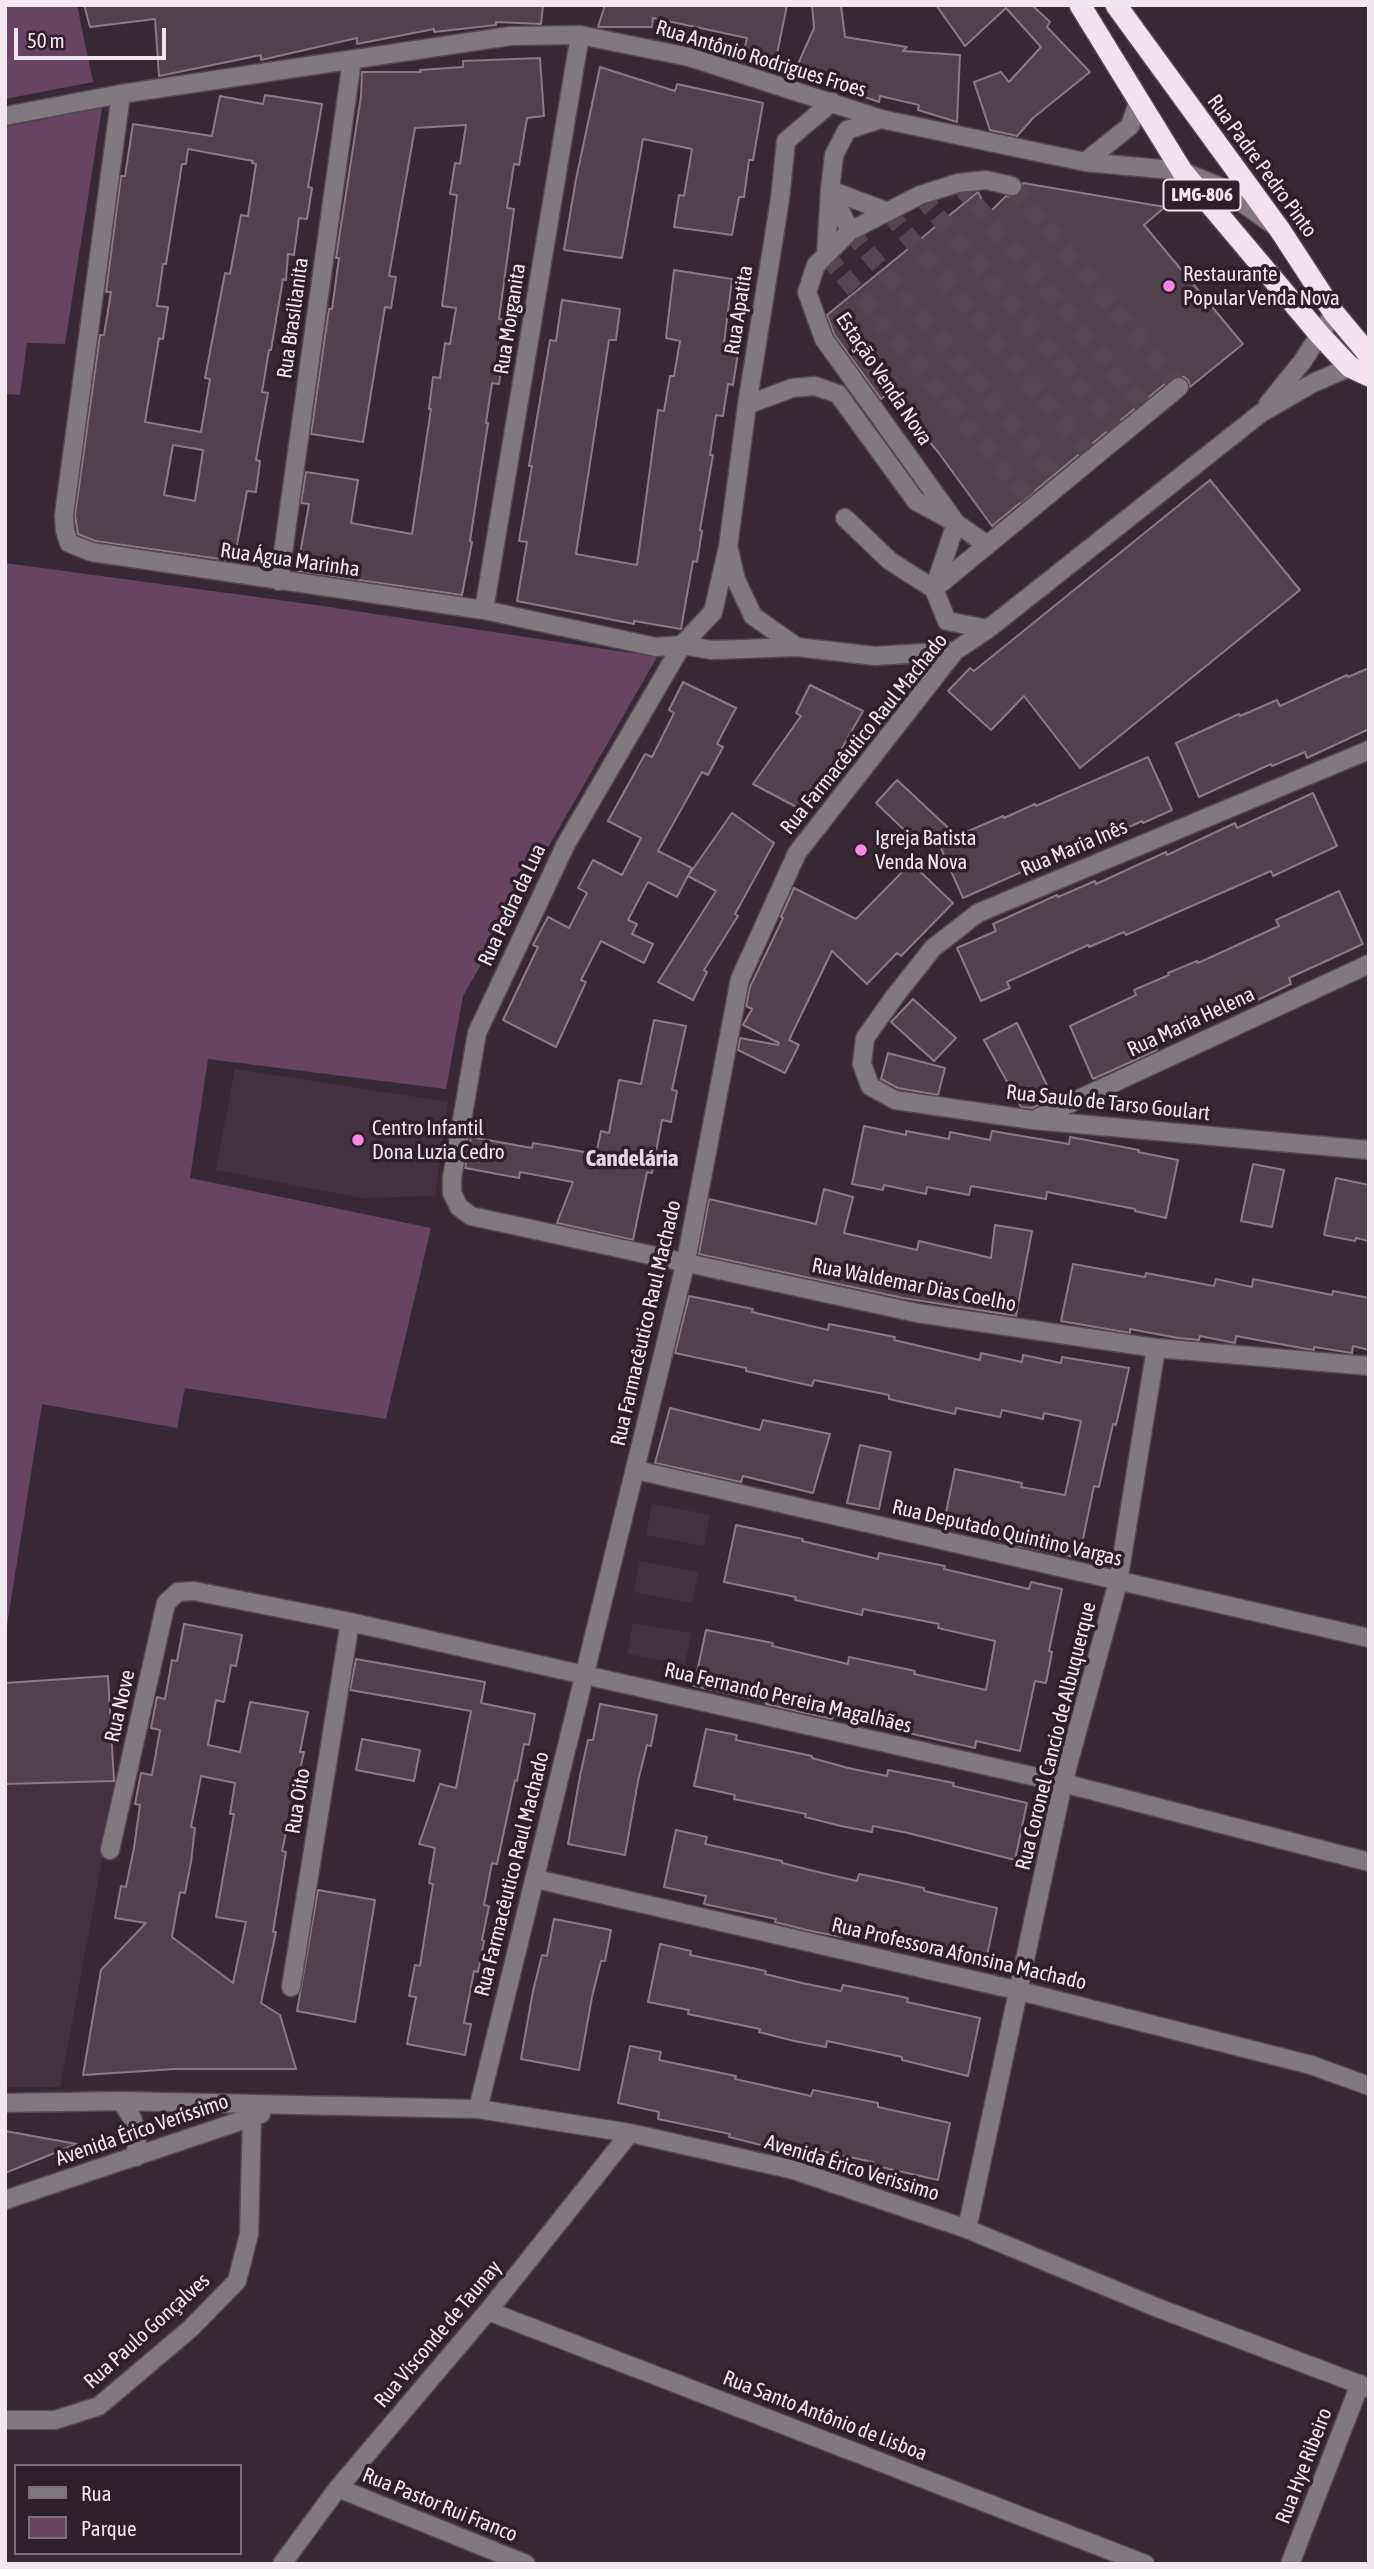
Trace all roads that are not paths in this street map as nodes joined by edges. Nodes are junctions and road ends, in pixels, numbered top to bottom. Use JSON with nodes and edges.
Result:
{"nodes":[{"id":1,"x":1080,"y":5,"type":"edge"},
{"id":2,"x":1116,"y":5,"type":"edge"},
{"id":3,"x":580,"y":35,"type":"junction"},
{"id":4,"x":352,"y":60,"type":"junction"},
{"id":5,"x":121,"y":94,"type":"junction"},
{"id":6,"x":1139,"y":100,"type":"junction"},
{"id":7,"x":832,"y":102,"type":"junction"},
{"id":8,"x":5,"y":116,"type":"edge"},
{"id":9,"x":881,"y":119,"type":"junction"},
{"id":10,"x":1086,"y":162,"type":"junction"},
{"id":11,"x":1182,"y":171,"type":"junction"},
{"id":12,"x":1012,"y":186,"type":"tunnel mouth"},
{"id":13,"x":830,"y":190,"type":"junction"},
{"id":14,"x":888,"y":212,"type":"junction"},
{"id":15,"x":1280,"y":230,"type":"junction"},
{"id":16,"x":850,"y":231,"type":"junction"},
{"id":17,"x":826,"y":255,"type":"junction"},
{"id":18,"x":1334,"y":313,"type":"junction"},
{"id":19,"x":1320,"y":335,"type":"junction"},
{"id":20,"x":1369,"y":355,"type":"edge"},
{"id":21,"x":1362,"y":369,"type":"edge"},
{"id":22,"x":1179,"y":387,"type":"dead end"},
{"id":23,"x":747,"y":405,"type":"junction"},
{"id":24,"x":1261,"y":413,"type":"junction"},
{"id":25,"x":845,"y":518,"type":"dead end"},
{"id":26,"x":956,"y":523,"type":"junction"},
{"id":27,"x":988,"y":545,"type":"junction"},
{"id":28,"x":728,"y":547,"type":"junction"},
{"id":29,"x":279,"y":582,"type":"junction"},
{"id":30,"x":934,"y":589,"type":"junction"},
{"id":31,"x":484,"y":610,"type":"junction"},
{"id":32,"x":988,"y":629,"type":"junction"},
{"id":33,"x":682,"y":645,"type":"junction"},
{"id":34,"x":797,"y":647,"type":"junction"},
{"id":35,"x":955,"y":650,"type":"junction"},
{"id":36,"x":1369,"y":750,"type":"edge"},
{"id":37,"x":1369,"y":964,"type":"edge"},
{"id":38,"x":862,"y":1064,"type":"joint"},
{"id":39,"x":1032,"y":1120,"type":"junction"},
{"id":40,"x":1369,"y":1150,"type":"edge"},
{"id":41,"x":459,"y":1208,"type":"joint"},
{"id":42,"x":686,"y":1261,"type":"junction"},
{"id":43,"x":1156,"y":1348,"type":"junction"},
{"id":44,"x":1369,"y":1366,"type":"edge"},
{"id":45,"x":636,"y":1470,"type":"junction"},
{"id":46,"x":1118,"y":1582,"type":"junction"},
{"id":47,"x":194,"y":1591,"type":"joint"},
{"id":48,"x":349,"y":1622,"type":"junction"},
{"id":49,"x":1369,"y":1638,"type":"edge"},
{"id":50,"x":583,"y":1675,"type":"junction"},
{"id":51,"x":1063,"y":1783,"type":"junction"},
{"id":52,"x":110,"y":1850,"type":"dead end"},
{"id":53,"x":1369,"y":1862,"type":"edge"},
{"id":54,"x":536,"y":1879,"type":"junction"},
{"id":55,"x":291,"y":1987,"type":"dead end"},
{"id":56,"x":1020,"y":1991,"type":"junction"},
{"id":57,"x":1369,"y":2085,"type":"edge"},
{"id":58,"x":121,"y":2101,"type":"junction"},
{"id":59,"x":5,"y":2103,"type":"edge"},
{"id":60,"x":294,"y":2104,"type":"junction"},
{"id":61,"x":478,"y":2109,"type":"junction"},
{"id":62,"x":252,"y":2116,"type":"junction"},
{"id":63,"x":630,"y":2133,"type":"junction"},
{"id":64,"x":136,"y":2157,"type":"junction"},
{"id":65,"x":5,"y":2200,"type":"edge"},
{"id":66,"x":967,"y":2229,"type":"junction"},
{"id":67,"x":488,"y":2311,"type":"junction"},
{"id":68,"x":1365,"y":2386,"type":"edge"},
{"id":69,"x":5,"y":2420,"type":"edge"},
{"id":70,"x":338,"y":2488,"type":"junction"},
{"id":71,"x":282,"y":2564,"type":"edge"},
{"id":72,"x":526,"y":2564,"type":"edge"},
{"id":73,"x":1145,"y":2564,"type":"edge"},
{"id":74,"x":1290,"y":2564,"type":"edge"}],
"edges":[{"from":1,"to":6,"type":"highway","number":"LMG-806"},
{"from":2,"to":15,"type":"highway","name":"Rua Padre Pedro Pinto","number":"LMG-806"},
{"from":3,"to":4,"type":"street","name":"Rua Antônio Rodrigues Froes"},
{"from":3,"to":7,"type":"street","name":"Rua Antônio Rodrigues Froes"},
{"from":3,"to":31,"type":"street","name":"Rua Morganita"},
{"from":4,"to":5,"type":"street","name":"Rua Antônio Rodrigues Froes"},
{"from":4,"to":29,"type":"street","name":"Rua Brasilianita"},
{"from":5,"to":8,"type":"street","name":"Rua Antônio Rodrigues Froes"},
{"from":5,"to":29,"type":"street","name":"Rua Água Marinha"},
{"from":6,"to":10,"type":"street"},
{"from":6,"to":11,"type":"highway","number":"LMG-806"},
{"from":7,"to":9,"type":"street","name":"Rua Antônio Rodrigues Froes"},
{"from":7,"to":23,"type":"street","name":"Rua Apatita"},
{"from":9,"to":10,"type":"street","name":"Rua Antônio Rodrigues Froes"},
{"from":9,"to":13,"type":"street","name":"Estação Venda Nova"},
{"from":10,"to":11,"type":"street","name":"Rua Antônio Rodrigues Froes"},
{"from":11,"to":15,"type":"street","name":"Rua Antônio Rodrigues Froes"},
{"from":11,"to":19,"type":"highway","number":"LMG-806"},
{"from":12,"to":14,"type":"street","name":"Estação Venda Nova"},
{"from":13,"to":14,"type":"street"},
{"from":13,"to":16,"type":"street"},
{"from":13,"to":17,"type":"street","name":"Estação Venda Nova"},
{"from":14,"to":16,"type":"street","name":"Estação Venda Nova"},
{"from":15,"to":18,"type":"highway","name":"Rua Padre Pedro Pinto","number":"LMG-806"},
{"from":16,"to":17,"type":"street","name":"Estação Venda Nova"},
{"from":17,"to":26,"type":"street","name":"Estação Venda Nova"},
{"from":18,"to":19,"type":"street","name":"Rua Farmacêutico Raul Machado"},
{"from":18,"to":20,"type":"highway","name":"Rua Padre Pedro Pinto","number":"LMG-806"},
{"from":19,"to":21,"type":"highway","number":"LMG-806"},
{"from":19,"to":24,"type":"street","name":"Rua Farmacêutico Raul Machado"},
{"from":21,"to":24,"type":"street","name":"Rua Farmacêutico Raul Machado"},
{"from":22,"to":27,"type":"street"},
{"from":23,"to":26,"type":"street","name":"Estação Venda Nova"},
{"from":23,"to":28,"type":"street","name":"Rua Apatita"},
{"from":24,"to":32,"type":"street","name":"Rua Farmacêutico Raul Machado"},
{"from":25,"to":30,"type":"street"},
{"from":26,"to":27,"type":"street","name":"Estação Venda Nova"},
{"from":26,"to":30,"type":"street"},
{"from":27,"to":30,"type":"street"},
{"from":28,"to":33,"type":"street","name":"Rua Apatita"},
{"from":28,"to":34,"type":"street","name":"Rua Apatita"},
{"from":29,"to":31,"type":"street","name":"Rua Água Marinha"},
{"from":30,"to":32,"type":"street"},
{"from":31,"to":33,"type":"street","name":"Rua Água Marinha"},
{"from":32,"to":35,"type":"street","name":"Rua Farmacêutico Raul Machado"},
{"from":33,"to":34,"type":"street","name":"Rua Água Marinha"},
{"from":33,"to":41,"type":"street","name":"Rua Pedra da Lua"},
{"from":34,"to":35,"type":"street","name":"Rua Água Marinha"},
{"from":35,"to":42,"type":"street","name":"Rua Farmacêutico Raul Machado"},
{"from":36,"to":38,"type":"street","name":"Rua Maria Inês"},
{"from":37,"to":39,"type":"street","name":"Rua Maria Helena"},
{"from":38,"to":39,"type":"street","name":"Rua Saulo de Tarso Goulart"},
{"from":39,"to":40,"type":"street","name":"Rua Saulo de Tarso Goulart"},
{"from":41,"to":42,"type":"street","name":"Rua Waldemar Dias Coelho"},
{"from":42,"to":43,"type":"street","name":"Rua Waldemar Dias Coelho"},
{"from":42,"to":45,"type":"street","name":"Rua Farmacêutico Raul Machado"},
{"from":43,"to":44,"type":"street","name":"Rua Waldemar Dias Coelho"},
{"from":43,"to":46,"type":"street","name":"Rua Coronel Cancio de Albuquerque"},
{"from":45,"to":46,"type":"street","name":"Rua Deputado Quintino Vargas"},
{"from":45,"to":50,"type":"street","name":"Rua Farmacêutico Raul Machado"},
{"from":46,"to":49,"type":"street","name":"Rua Deputado Quintino Vargas"},
{"from":46,"to":51,"type":"street","name":"Rua Coronel Cancio de Albuquerque"},
{"from":47,"to":48,"type":"street","name":"Rua Fernando Pereira Magalhães"},
{"from":47,"to":52,"type":"street","name":"Rua Nove"},
{"from":48,"to":50,"type":"street","name":"Rua Fernando Pereira Magalhães"},
{"from":48,"to":55,"type":"street","name":"Rua Oito"},
{"from":50,"to":51,"type":"street","name":"Rua Fernando Pereira Magalhães"},
{"from":50,"to":54,"type":"street","name":"Rua Farmacêutico Raul Machado"},
{"from":51,"to":53,"type":"street","name":"Rua Fernando Pereira Magalhães"},
{"from":51,"to":56,"type":"street","name":"Rua Coronel Cancio de Albuquerque"},
{"from":54,"to":56,"type":"street","name":"Rua Professora Afonsina Machado"},
{"from":54,"to":61,"type":"street","name":"Rua Farmacêutico Raul Machado"},
{"from":56,"to":57,"type":"street","name":"Rua Professora Afonsina Machado"},
{"from":56,"to":66,"type":"street","name":"Rua Coronel Cancio de Albuquerque"},
{"from":58,"to":59,"type":"street","name":"Avenida Érico Verissimo"},
{"from":58,"to":60,"type":"street","name":"Avenida Érico Verissimo"},
{"from":58,"to":64,"type":"street"},
{"from":60,"to":61,"type":"street","name":"Avenida Érico Verissimo"},
{"from":60,"to":62,"type":"street","name":"Avenida Érico Veríssimo"},
{"from":61,"to":63,"type":"street","name":"Avenida Érico Verissimo"},
{"from":62,"to":64,"type":"street","name":"Avenida Érico Veríssimo"},
{"from":62,"to":69,"type":"street","name":"Rua Paulo Gonçalves"},
{"from":63,"to":66,"type":"street","name":"Avenida Érico Verissimo"},
{"from":63,"to":67,"type":"street","name":"Rua Visconde de Taunay"},
{"from":64,"to":65,"type":"street","name":"Avenida Érico Veríssimo"},
{"from":66,"to":68,"type":"street","name":"Avenida Érico Verissimo"},
{"from":67,"to":70,"type":"street","name":"Rua Visconde de Taunay"},
{"from":67,"to":73,"type":"street","name":"Rua Santo Antônio de Lisboa"},
{"from":68,"to":74,"type":"street","name":"Rua Hye Ribeiro"},
{"from":70,"to":71,"type":"street","name":"Rua Visconde de Taunay"},
{"from":70,"to":72,"type":"street","name":"Rua Pastor Rui Franco"}]}
